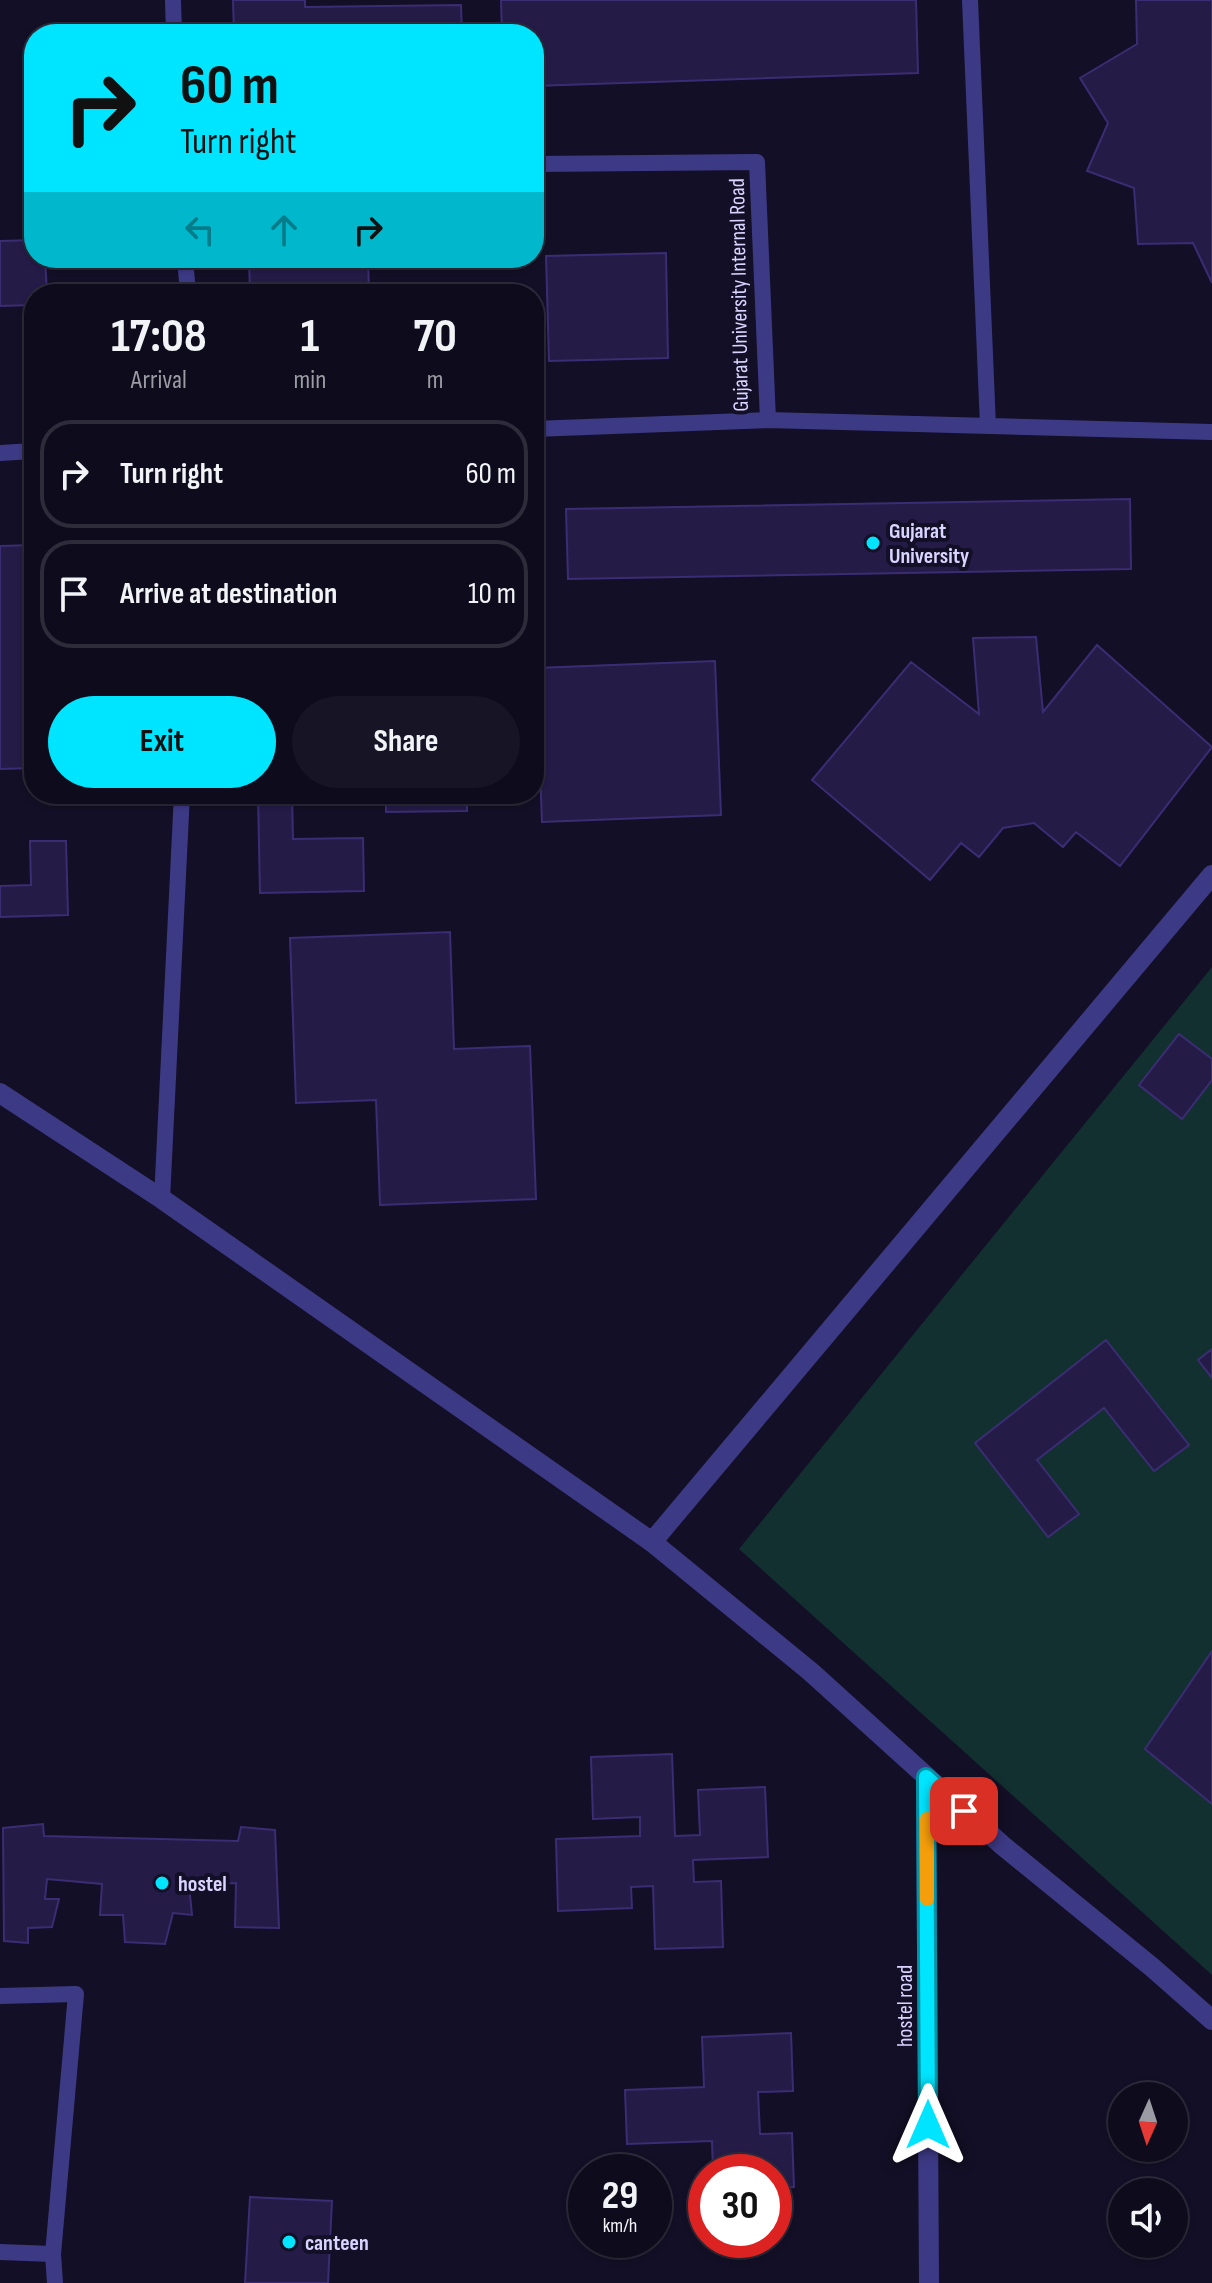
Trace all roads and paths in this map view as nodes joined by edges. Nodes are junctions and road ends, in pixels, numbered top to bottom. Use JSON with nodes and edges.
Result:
{"nodes":[{"id":1,"x":173,"y":0,"type":"edge"},
{"id":2,"x":970,"y":0,"type":"edge"},
{"id":3,"x":174,"y":24,"type":"edge"},
{"id":4,"x":544,"y":164,"type":"edge"},
{"id":5,"x":768,"y":420,"type":"junction"},
{"id":6,"x":988,"y":426,"type":"junction"},
{"id":7,"x":544,"y":429,"type":"edge"},
{"id":8,"x":1212,"y":432,"type":"edge"},
{"id":9,"x":24,"y":452,"type":"edge"},
{"id":10,"x":0,"y":453,"type":"edge"},
{"id":11,"x":182,"y":804,"type":"edge"},
{"id":12,"x":1212,"y":875,"type":"edge"},
{"id":13,"x":0,"y":1093,"type":"edge"},
{"id":14,"x":162,"y":1199,"type":"junction"},
{"id":15,"x":652,"y":1542,"type":"junction"},
{"id":16,"x":926,"y":1777,"type":"junction"},
{"id":17,"x":0,"y":1996,"type":"edge"},
{"id":18,"x":1212,"y":2020,"type":"edge"},
{"id":19,"x":0,"y":2252,"type":"edge"},
{"id":20,"x":53,"y":2254,"type":"junction"},
{"id":21,"x":55,"y":2283,"type":"edge"},
{"id":22,"x":929,"y":2283,"type":"edge"}],
"edges":[{"from":1,"to":3,"type":"lane"},
{"from":2,"to":6,"type":"lane"},
{"from":4,"to":5,"type":"lane","name":"Gujarat University Internal Road"},
{"from":5,"to":6,"type":"lane"},
{"from":5,"to":7,"type":"lane","name":"Gujarat University Internal Road"},
{"from":6,"to":8,"type":"lane"},
{"from":9,"to":10,"type":"lane"},
{"from":11,"to":14,"type":"lane"},
{"from":12,"to":15,"type":"street"},
{"from":13,"to":14,"type":"street"},
{"from":14,"to":15,"type":"street"},
{"from":15,"to":16,"type":"street"},
{"from":16,"to":18,"type":"street"},
{"from":16,"to":22,"type":"street","name":"hostel road"},
{"from":17,"to":20,"type":"lane"},
{"from":19,"to":20,"type":"lane"},
{"from":20,"to":21,"type":"lane"}]}
